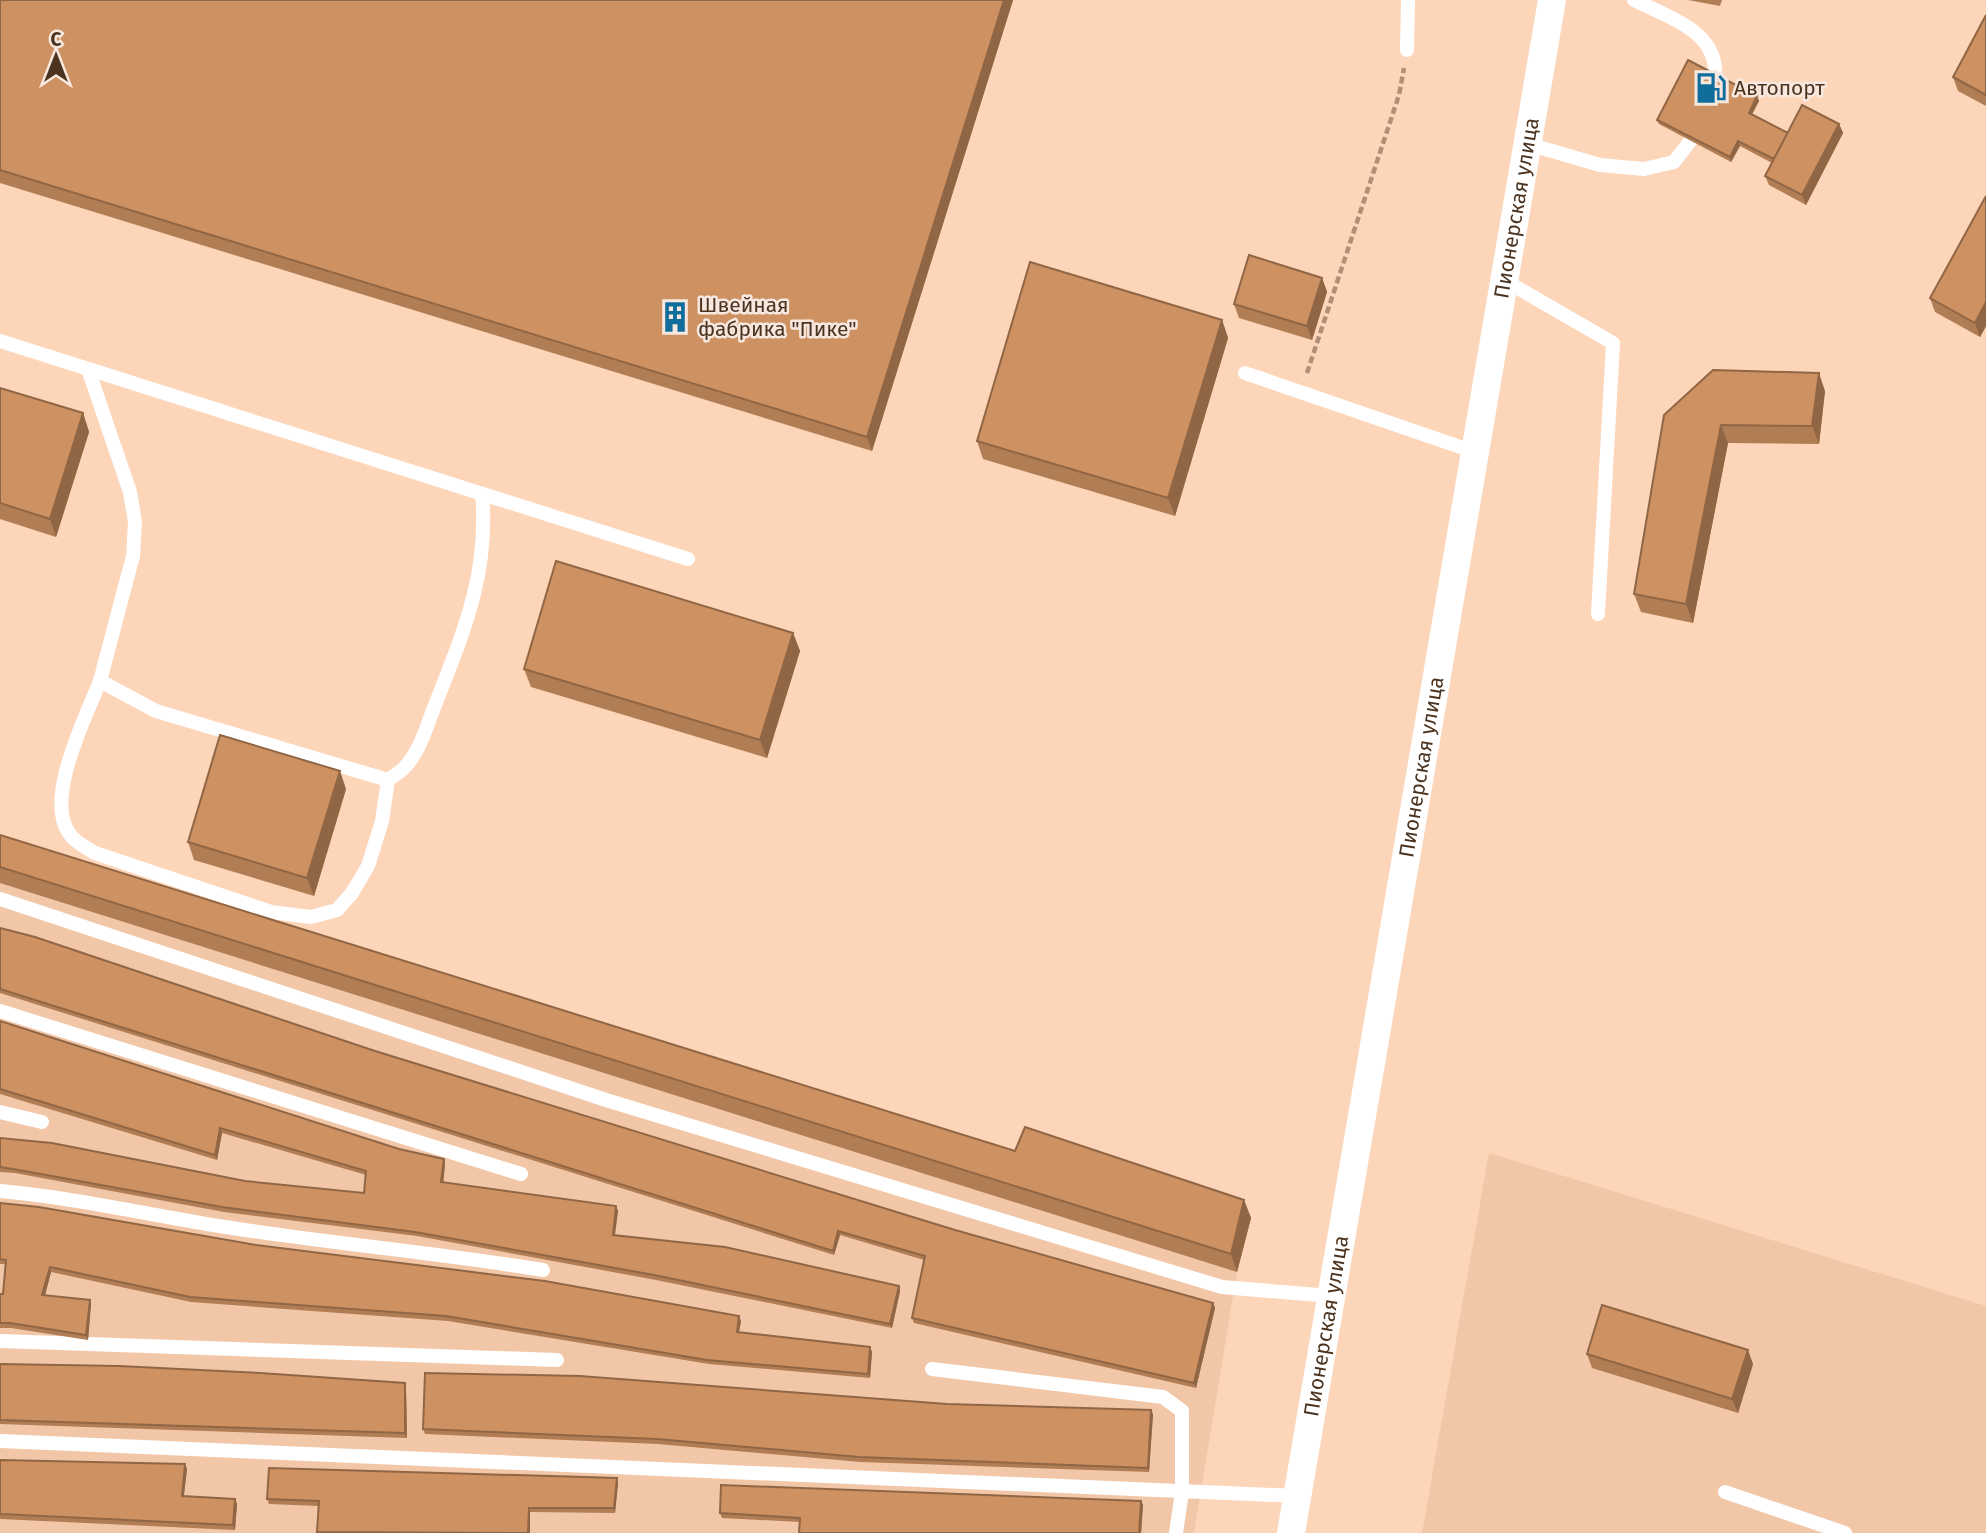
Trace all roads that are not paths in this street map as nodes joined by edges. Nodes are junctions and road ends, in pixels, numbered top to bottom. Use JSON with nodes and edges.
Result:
{"nodes":[{"id":1,"x":1408,"y":0,"type":"edge"},
{"id":2,"x":1552,"y":0,"type":"edge"},
{"id":3,"x":1634,"y":0,"type":"edge"},
{"id":4,"x":1407,"y":50,"type":"road end"},
{"id":5,"x":1528,"y":144,"type":"junction"},
{"id":6,"x":1504,"y":280,"type":"junction"},
{"id":7,"x":0,"y":341,"type":"edge"},
{"id":8,"x":88,"y":369,"type":"junction"},
{"id":9,"x":1245,"y":373,"type":"dead end"},
{"id":10,"x":1475,"y":452,"type":"junction"},
{"id":11,"x":482,"y":494,"type":"junction"},
{"id":12,"x":688,"y":559,"type":"dead end"},
{"id":13,"x":1598,"y":614,"type":"dead end"},
{"id":14,"x":100,"y":681,"type":"junction"},
{"id":15,"x":388,"y":780,"type":"junction"},
{"id":16,"x":0,"y":899,"type":"edge"},
{"id":17,"x":0,"y":1011,"type":"edge"},
{"id":18,"x":0,"y":1112,"type":"edge"},
{"id":19,"x":42,"y":1122,"type":"dead end"},
{"id":20,"x":521,"y":1174,"type":"dead end"},
{"id":21,"x":0,"y":1191,"type":"edge"},
{"id":22,"x":543,"y":1270,"type":"dead end"},
{"id":23,"x":1331,"y":1297,"type":"junction"},
{"id":24,"x":0,"y":1342,"type":"edge"},
{"id":25,"x":556,"y":1360,"type":"dead end"},
{"id":26,"x":932,"y":1369,"type":"dead end"},
{"id":27,"x":0,"y":1441,"type":"edge"},
{"id":28,"x":1182,"y":1492,"type":"junction"},
{"id":29,"x":1725,"y":1492,"type":"dead end"},
{"id":30,"x":1297,"y":1496,"type":"junction"},
{"id":31,"x":1176,"y":1533,"type":"edge"},
{"id":32,"x":1291,"y":1533,"type":"edge"},
{"id":33,"x":1845,"y":1533,"type":"edge"}],
"edges":[{"from":1,"to":4,"type":"lane"},
{"from":2,"to":5,"type":"street","name":"Пионерская улица"},
{"from":3,"to":5,"type":"lane"},
{"from":5,"to":6,"type":"street","name":"Пионерская улица"},
{"from":6,"to":10,"type":"street","name":"Пионерская улица"},
{"from":6,"to":13,"type":"lane"},
{"from":7,"to":8,"type":"lane"},
{"from":8,"to":11,"type":"lane"},
{"from":8,"to":14,"type":"lane"},
{"from":9,"to":10,"type":"lane"},
{"from":10,"to":23,"type":"street","name":"Пионерская улица"},
{"from":11,"to":12,"type":"lane"},
{"from":11,"to":15,"type":"lane"},
{"from":14,"to":15,"type":"lane"},
{"from":14,"to":15,"type":"lane"},
{"from":16,"to":23,"type":"lane"},
{"from":17,"to":20,"type":"lane"},
{"from":18,"to":19,"type":"lane"},
{"from":21,"to":22,"type":"lane"},
{"from":23,"to":30,"type":"street","name":"Пионерская улица"},
{"from":24,"to":25,"type":"lane"},
{"from":26,"to":28,"type":"lane"},
{"from":27,"to":28,"type":"lane"},
{"from":28,"to":30,"type":"lane"},
{"from":28,"to":31,"type":"lane"},
{"from":29,"to":33,"type":"lane"},
{"from":30,"to":32,"type":"street","name":"Пионерская улица"}]}
